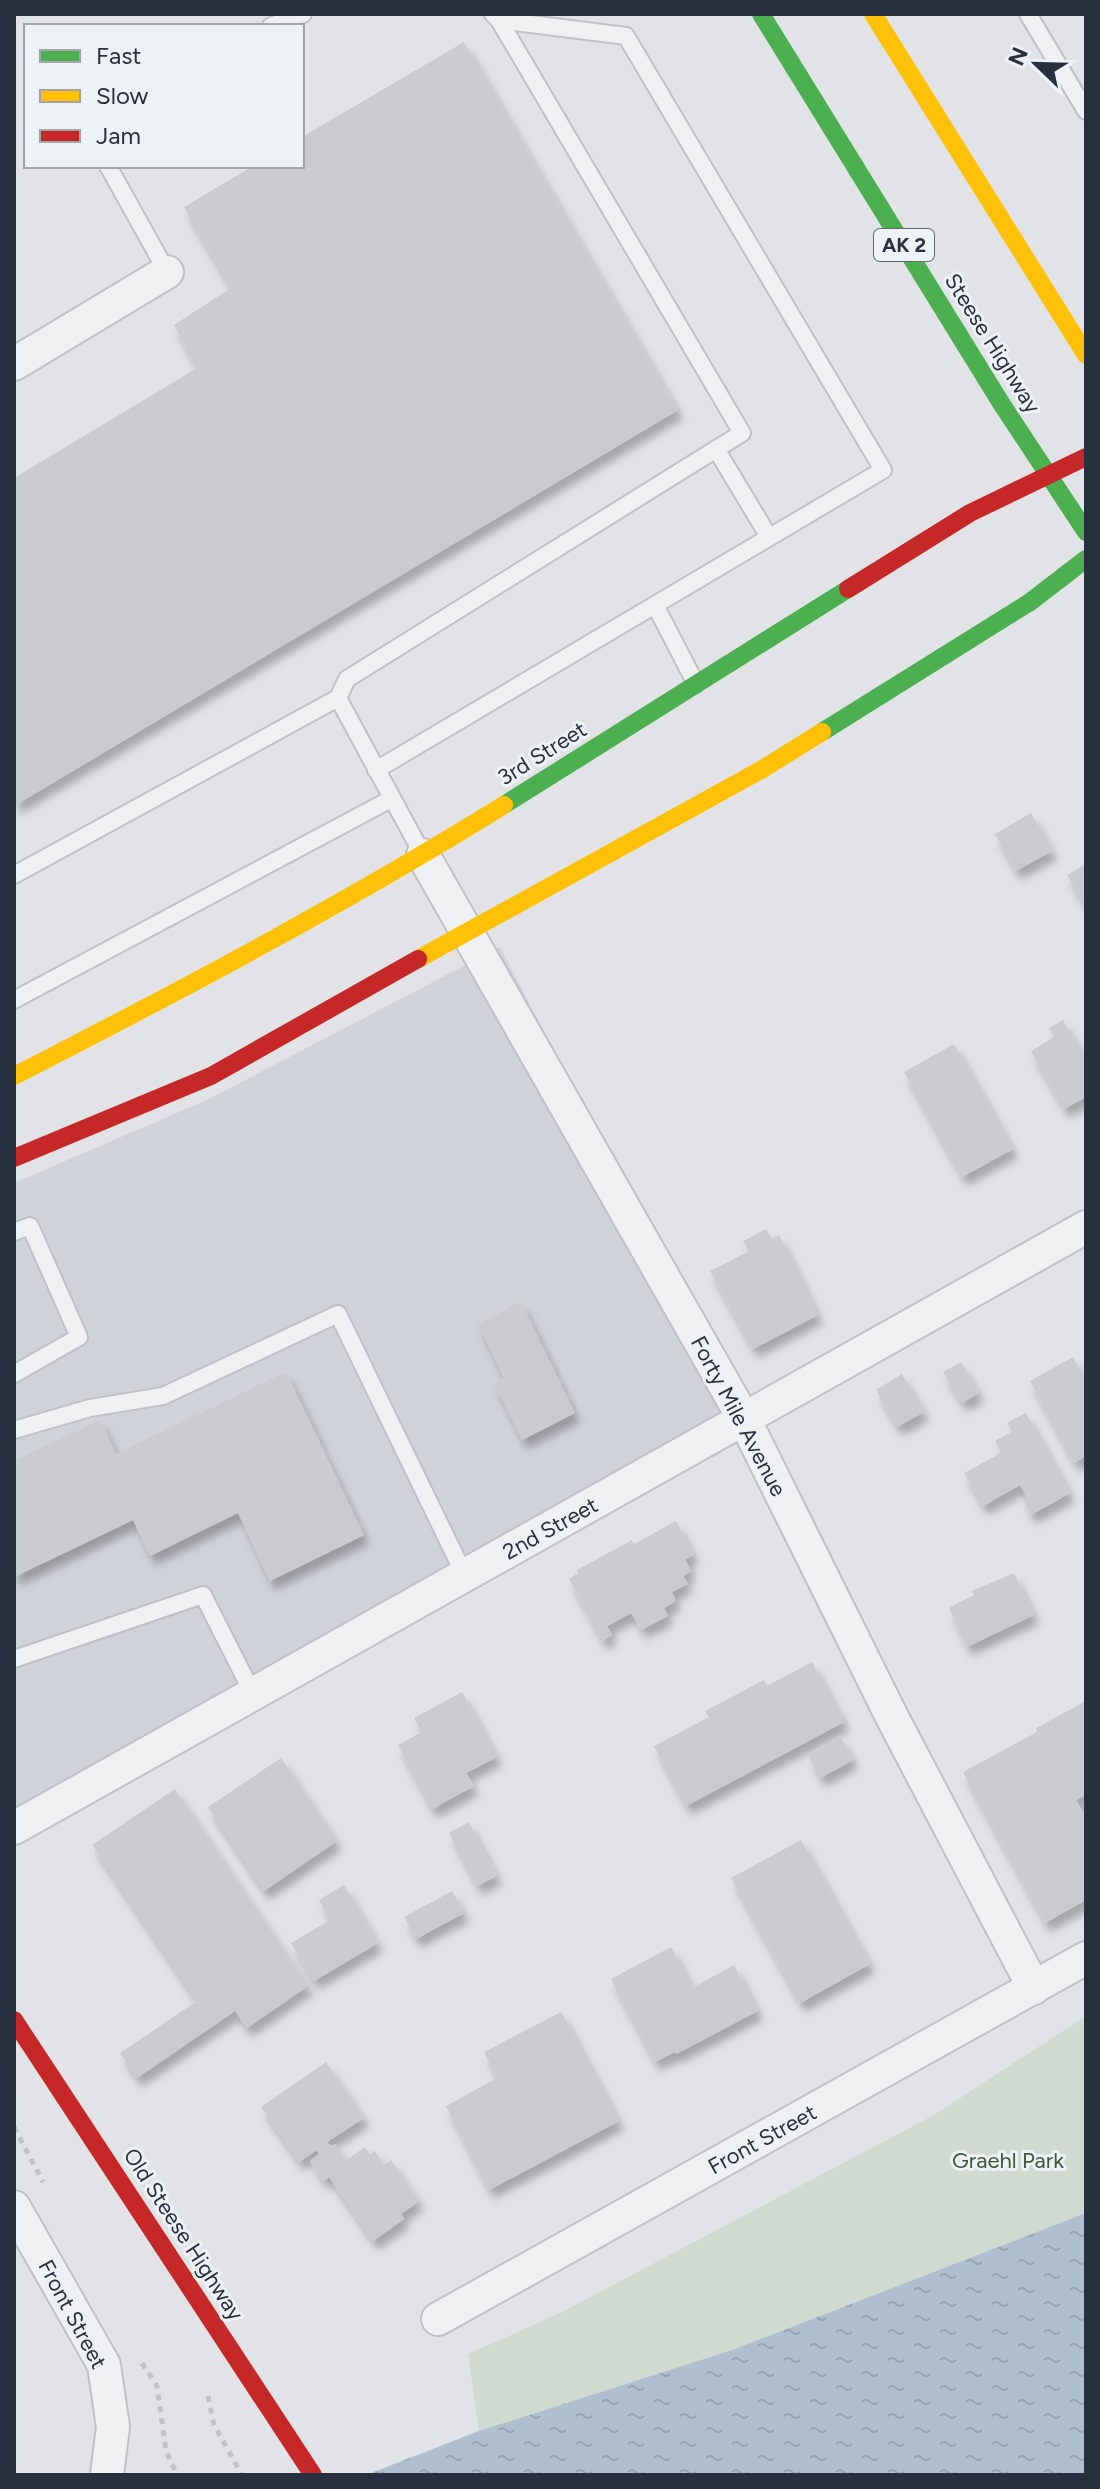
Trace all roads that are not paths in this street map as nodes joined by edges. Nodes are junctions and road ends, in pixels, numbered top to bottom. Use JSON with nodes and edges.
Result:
{"nodes":[{"id":1,"x":303,"y":14,"type":"edge"},
{"id":2,"x":761,"y":14,"type":"edge"},
{"id":3,"x":873,"y":14,"type":"edge"},
{"id":4,"x":1028,"y":14,"type":"edge"},
{"id":5,"x":496,"y":17,"type":"edge"},
{"id":6,"x":276,"y":24,"type":"edge"},
{"id":7,"x":1086,"y":111,"type":"edge"},
{"id":8,"x":109,"y":168,"type":"edge"},
{"id":9,"x":167,"y":272,"type":"joint"},
{"id":10,"x":1086,"y":355,"type":"edge"},
{"id":11,"x":14,"y":364,"type":"edge"},
{"id":12,"x":716,"y":449,"type":"junction"},
{"id":13,"x":1086,"y":457,"type":"edge"},
{"id":14,"x":1048,"y":475,"type":"junction"},
{"id":15,"x":1086,"y":532,"type":"edge"},
{"id":16,"x":769,"y":537,"type":"junction"},
{"id":17,"x":1086,"y":559,"type":"edge"},
{"id":18,"x":655,"y":605,"type":"junction"},
{"id":19,"x":697,"y":685,"type":"junction"},
{"id":20,"x":338,"y":698,"type":"junction"},
{"id":21,"x":376,"y":770,"type":"junction"},
{"id":22,"x":391,"y":799,"type":"junction"},
{"id":23,"x":423,"y":855,"type":"junction"},
{"id":24,"x":14,"y":875,"type":"edge"},
{"id":25,"x":466,"y":932,"type":"junction"},
{"id":26,"x":14,"y":1000,"type":"edge"},
{"id":27,"x":14,"y":1076,"type":"edge"},
{"id":28,"x":14,"y":1158,"type":"edge"},
{"id":29,"x":1086,"y":1227,"type":"edge"},
{"id":30,"x":14,"y":1232,"type":"edge"},
{"id":31,"x":14,"y":1374,"type":"edge"},
{"id":32,"x":744,"y":1419,"type":"junction"},
{"id":33,"x":14,"y":1430,"type":"edge"},
{"id":34,"x":465,"y":1576,"type":"junction"},
{"id":35,"x":14,"y":1659,"type":"edge"},
{"id":36,"x":253,"y":1694,"type":"junction"},
{"id":37,"x":14,"y":1828,"type":"edge"},
{"id":38,"x":1086,"y":1958,"type":"edge"},
{"id":39,"x":1034,"y":1988,"type":"junction"},
{"id":40,"x":14,"y":2020,"type":"edge"},
{"id":41,"x":14,"y":2207,"type":"edge"},
{"id":42,"x":438,"y":2319,"type":"dead end"},
{"id":43,"x":107,"y":2475,"type":"edge"},
{"id":44,"x":313,"y":2475,"type":"edge"}],
"edges":[{"from":1,"to":6,"type":"lane"},
{"from":2,"to":14,"type":"main road","name":"Steese Highway","number":"AK 2"},
{"from":3,"to":10,"type":"main road"},
{"from":4,"to":7,"type":"lane"},
{"from":5,"to":12,"type":"lane"},
{"from":5,"to":16,"type":"lane"},
{"from":8,"to":9,"type":"lane"},
{"from":9,"to":11,"type":"street"},
{"from":12,"to":16,"type":"lane"},
{"from":12,"to":20,"type":"lane"},
{"from":13,"to":14,"type":"main road","name":"3rd Street"},
{"from":14,"to":15,"type":"main road","name":"Steese Highway","number":"AK 2"},
{"from":14,"to":19,"type":"main road","name":"3rd Street"},
{"from":16,"to":18,"type":"lane"},
{"from":17,"to":25,"type":"main road"},
{"from":18,"to":19,"type":"lane"},
{"from":18,"to":21,"type":"lane"},
{"from":19,"to":23,"type":"main road","name":"3rd Street"},
{"from":20,"to":21,"type":"lane"},
{"from":20,"to":24,"type":"lane"},
{"from":21,"to":22,"type":"lane"},
{"from":22,"to":23,"type":"lane"},
{"from":22,"to":26,"type":"lane"},
{"from":23,"to":25,"type":"street","name":"Forty Mile Avenue"},
{"from":23,"to":27,"type":"main road","name":"3rd Street"},
{"from":25,"to":28,"type":"main road"},
{"from":25,"to":32,"type":"street","name":"Forty Mile Avenue"},
{"from":29,"to":32,"type":"street","name":"2nd Street"},
{"from":30,"to":31,"type":"lane"},
{"from":32,"to":34,"type":"street","name":"2nd Street"},
{"from":32,"to":39,"type":"street","name":"Forty Mile Avenue"},
{"from":33,"to":34,"type":"lane"},
{"from":34,"to":36,"type":"street","name":"2nd Street"},
{"from":35,"to":36,"type":"lane"},
{"from":36,"to":37,"type":"street","name":"2nd Street"},
{"from":38,"to":39,"type":"street","name":"Front Street"},
{"from":39,"to":42,"type":"street","name":"Front Street"},
{"from":40,"to":44,"type":"main road","name":"Old Steese Highway"},
{"from":41,"to":43,"type":"street","name":"Front Street"}]}
